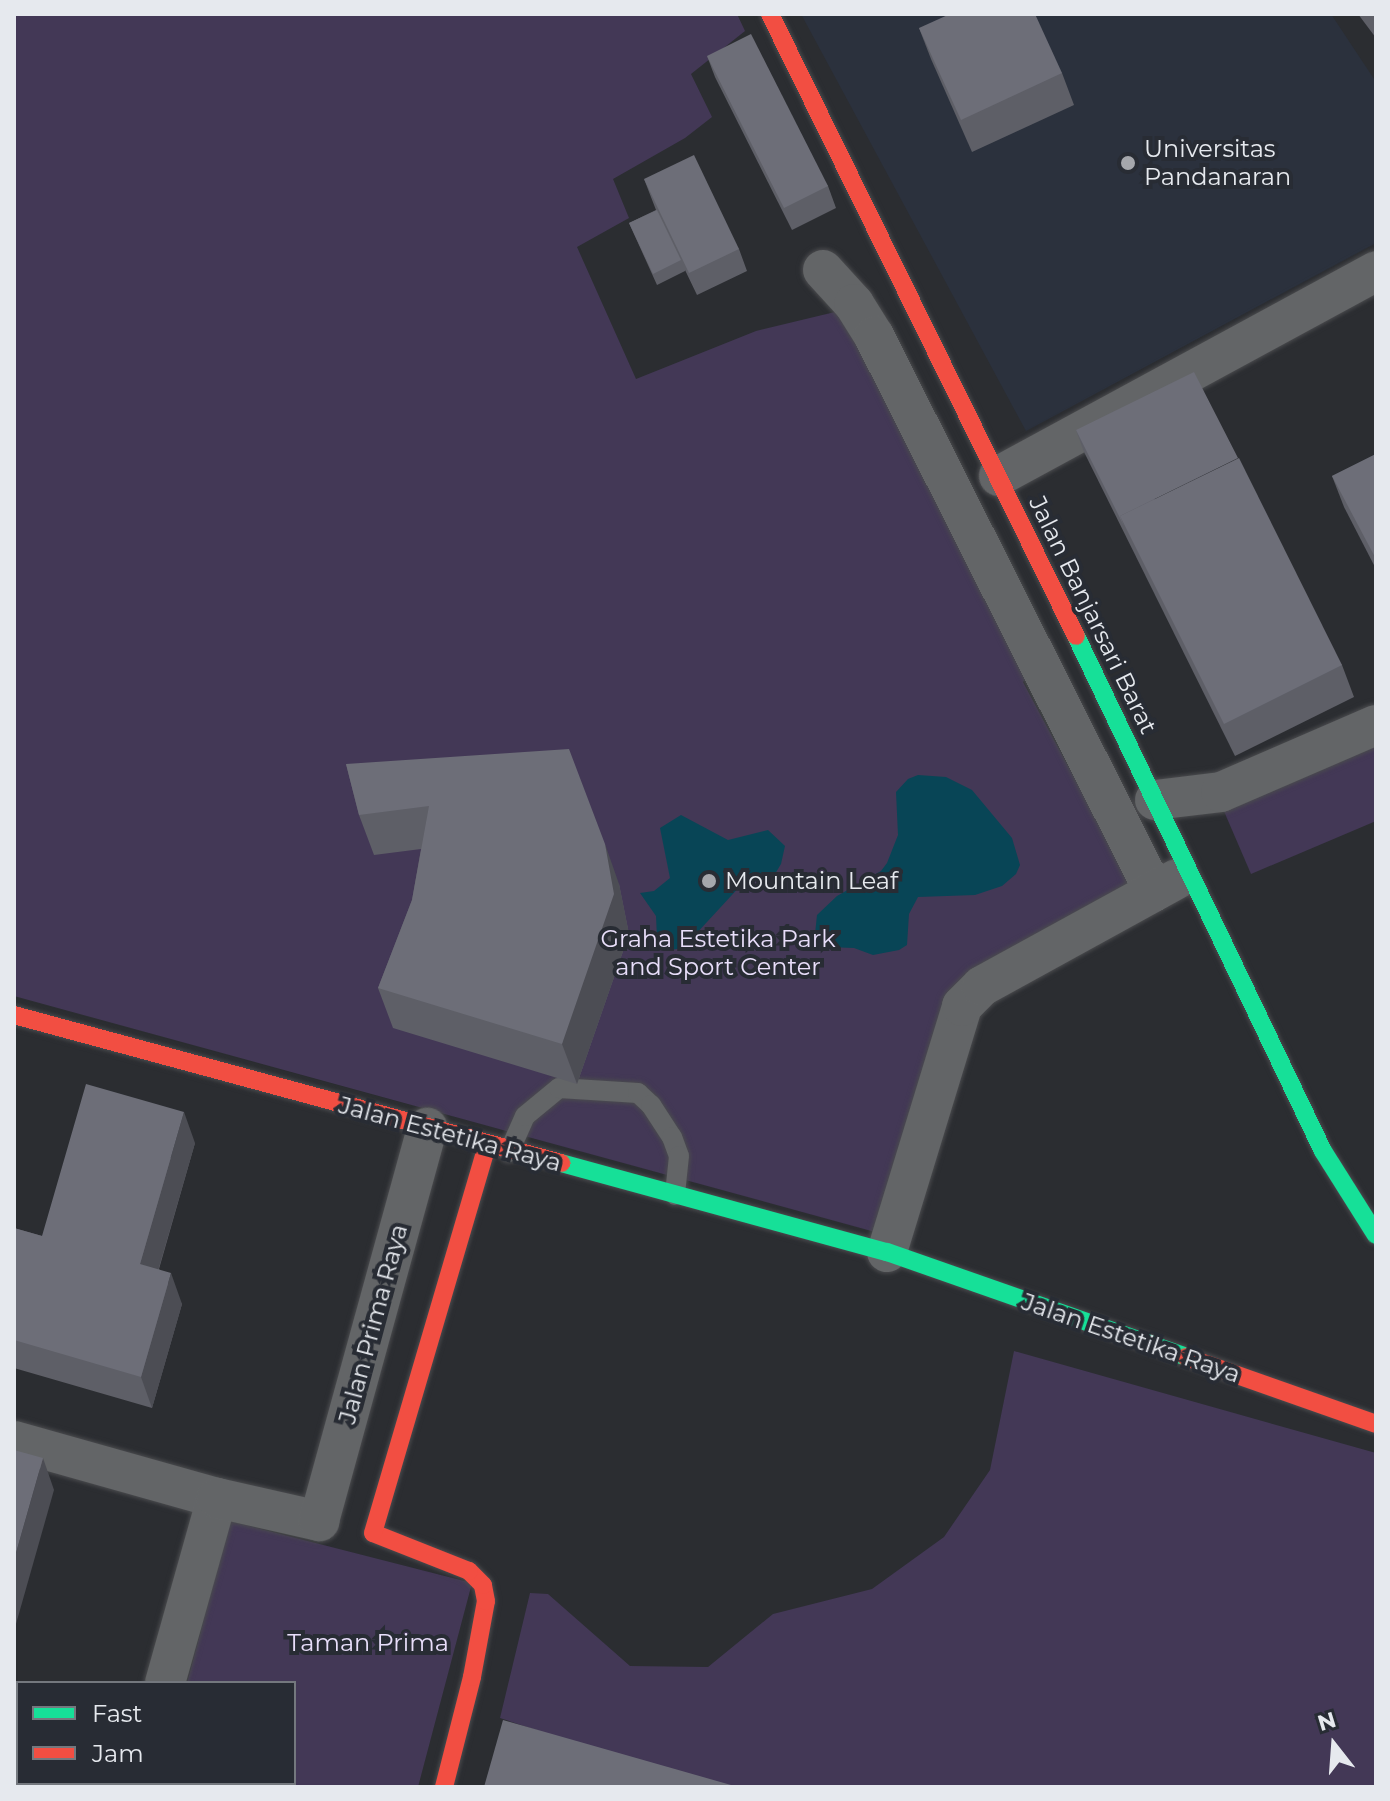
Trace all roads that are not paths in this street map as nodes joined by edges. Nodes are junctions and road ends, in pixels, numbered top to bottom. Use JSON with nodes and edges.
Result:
{"nodes":[{"id":1,"x":770,"y":14,"type":"edge"},
{"id":2,"x":823,"y":270,"type":"dead end"},
{"id":3,"x":1376,"y":271,"type":"edge"},
{"id":4,"x":999,"y":476,"type":"junction"},
{"id":5,"x":1376,"y":725,"type":"edge"},
{"id":6,"x":1155,"y":800,"type":"junction"},
{"id":7,"x":1190,"y":872,"type":"junction"},
{"id":8,"x":1154,"y":891,"type":"junction"},
{"id":9,"x":14,"y":1015,"type":"edge"},
{"id":10,"x":427,"y":1128,"type":"junction"},
{"id":11,"x":487,"y":1146,"type":"junction"},
{"id":12,"x":509,"y":1152,"type":"junction"},
{"id":13,"x":675,"y":1195,"type":"junction"},
{"id":14,"x":1376,"y":1235,"type":"edge"},
{"id":15,"x":887,"y":1252,"type":"junction"},
{"id":16,"x":1376,"y":1424,"type":"edge"},
{"id":17,"x":14,"y":1441,"type":"edge"},
{"id":18,"x":217,"y":1498,"type":"junction"},
{"id":19,"x":319,"y":1521,"type":"junction"},
{"id":20,"x":373,"y":1533,"type":"junction"},
{"id":21,"x":166,"y":1681,"type":"edge"},
{"id":22,"x":444,"y":1787,"type":"edge"}],
"edges":[{"from":1,"to":4,"type":"street","name":"Jalan Banjarsari Barat"},
{"from":2,"to":8,"type":"street"},
{"from":3,"to":4,"type":"street"},
{"from":4,"to":6,"type":"street","name":"Jalan Banjarsari Barat"},
{"from":5,"to":6,"type":"street"},
{"from":6,"to":7,"type":"street","name":"Jalan Banjarsari Barat"},
{"from":7,"to":8,"type":"street"},
{"from":7,"to":14,"type":"street","name":"Jalan Banjarsari Barat"},
{"from":8,"to":15,"type":"street"},
{"from":9,"to":10,"type":"street","name":"Jalan Estetika Raya"},
{"from":10,"to":11,"type":"street","name":"Jalan Estetika Raya"},
{"from":10,"to":19,"type":"street","name":"Jalan Prima Raya"},
{"from":11,"to":12,"type":"street","name":"Jalan Estetika Raya"},
{"from":11,"to":20,"type":"street"},
{"from":12,"to":13,"type":"street","name":"Jalan Estetika Raya"},
{"from":12,"to":13,"type":"lane"},
{"from":13,"to":15,"type":"street","name":"Jalan Estetika Raya"},
{"from":15,"to":16,"type":"street","name":"Jalan Estetika Raya"},
{"from":17,"to":18,"type":"street"},
{"from":18,"to":19,"type":"street"},
{"from":18,"to":21,"type":"street"},
{"from":19,"to":20,"type":"street"},
{"from":20,"to":22,"type":"street"}]}
